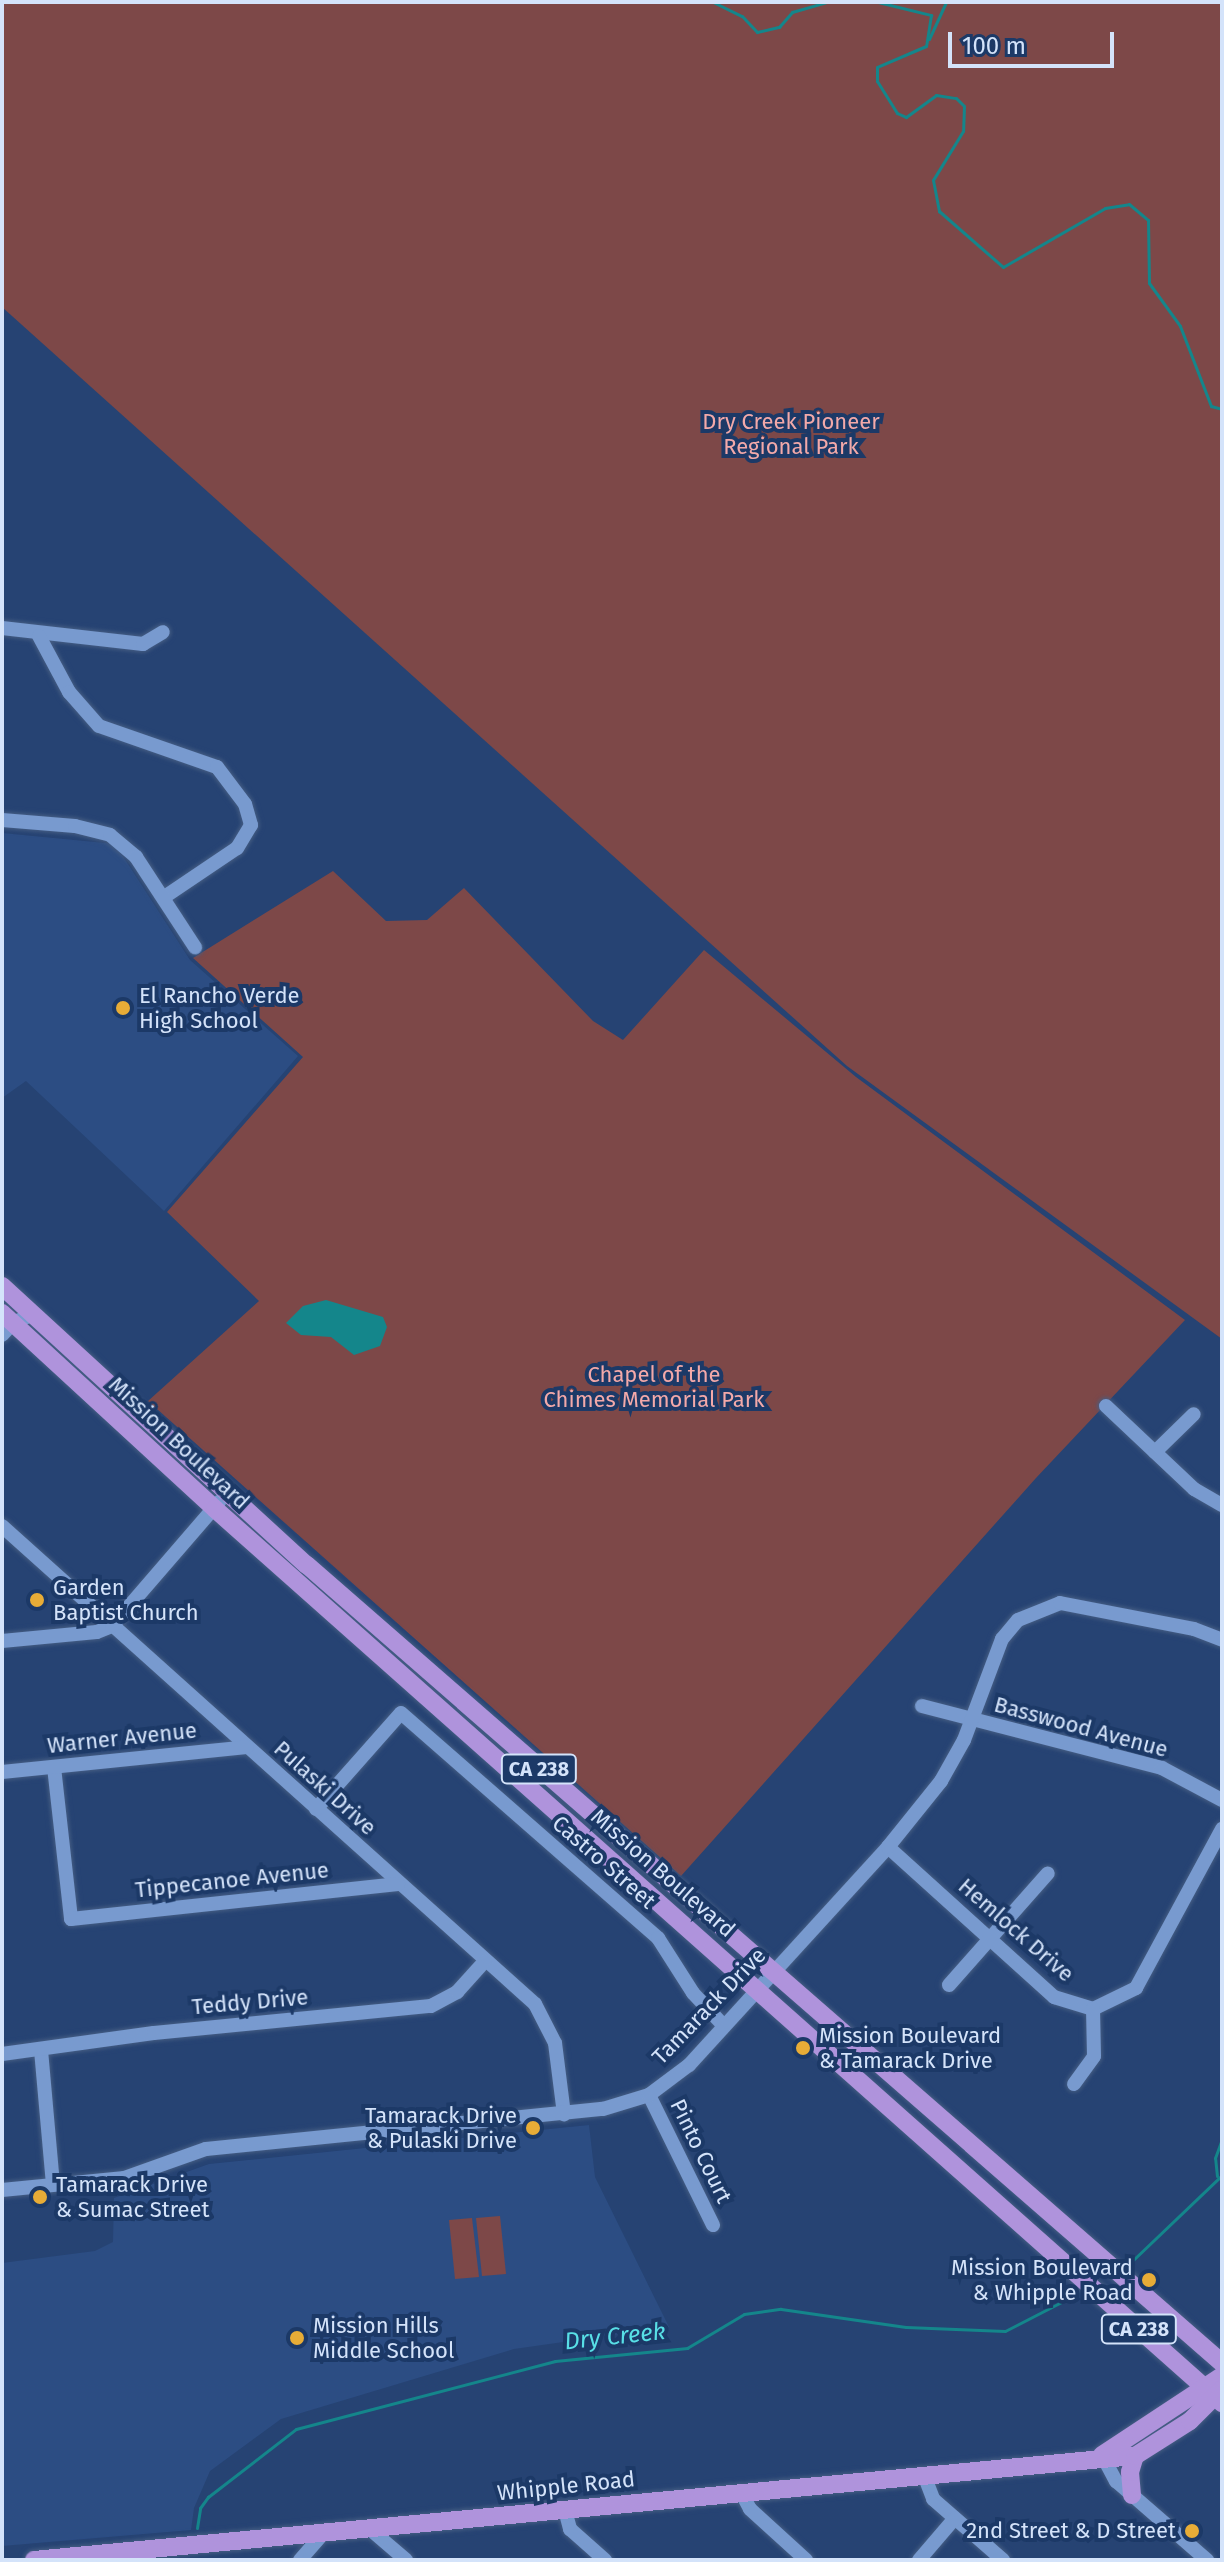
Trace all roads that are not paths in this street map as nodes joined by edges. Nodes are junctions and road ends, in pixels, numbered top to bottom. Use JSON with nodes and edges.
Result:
{"nodes":[{"id":1,"x":2,"y":628,"type":"edge"},
{"id":2,"x":163,"y":632,"type":"dead end"},
{"id":3,"x":39,"y":636,"type":"junction"},
{"id":4,"x":2,"y":820,"type":"edge"},
{"id":5,"x":163,"y":898,"type":"junction"},
{"id":6,"x":195,"y":947,"type":"dead end"},
{"id":7,"x":2,"y":1286,"type":"edge"},
{"id":8,"x":33,"y":1314,"type":"junction"},
{"id":9,"x":6,"y":1323,"type":"edge"},
{"id":10,"x":1106,"y":1406,"type":"dead end"},
{"id":11,"x":1194,"y":1414,"type":"dead end"},
{"id":12,"x":1155,"y":1452,"type":"junction"},
{"id":13,"x":223,"y":1491,"type":"junction"},
{"id":14,"x":1222,"y":1505,"type":"edge"},
{"id":15,"x":215,"y":1509,"type":"junction"},
{"id":16,"x":2,"y":1526,"type":"edge"},
{"id":17,"x":112,"y":1626,"type":"junction"},
{"id":18,"x":1222,"y":1640,"type":"edge"},
{"id":19,"x":2,"y":1641,"type":"edge"},
{"id":20,"x":922,"y":1706,"type":"dead end"},
{"id":21,"x":971,"y":1721,"type":"junction"},
{"id":22,"x":247,"y":1747,"type":"junction"},
{"id":23,"x":54,"y":1767,"type":"junction"},
{"id":24,"x":2,"y":1772,"type":"edge"},
{"id":25,"x":1222,"y":1800,"type":"edge"},
{"id":26,"x":316,"y":1809,"type":"junction"},
{"id":27,"x":1222,"y":1829,"type":"edge"},
{"id":28,"x":888,"y":1847,"type":"junction"},
{"id":29,"x":1048,"y":1873,"type":"dead end"},
{"id":30,"x":398,"y":1884,"type":"junction"},
{"id":31,"x":989,"y":1938,"type":"junction"},
{"id":32,"x":485,"y":1961,"type":"junction"},
{"id":33,"x":764,"y":1981,"type":"junction"},
{"id":34,"x":949,"y":1985,"type":"dead end"},
{"id":35,"x":1093,"y":2009,"type":"junction"},
{"id":36,"x":724,"y":2026,"type":"junction"},
{"id":37,"x":41,"y":2050,"type":"junction"},
{"id":38,"x":2,"y":2054,"type":"edge"},
{"id":39,"x":1074,"y":2084,"type":"dead end"},
{"id":40,"x":649,"y":2095,"type":"junction"},
{"id":41,"x":564,"y":2114,"type":"junction"},
{"id":42,"x":53,"y":2184,"type":"junction"},
{"id":43,"x":2,"y":2190,"type":"edge"},
{"id":44,"x":713,"y":2225,"type":"dead end"},
{"id":45,"x":1222,"y":2363,"type":"edge"},
{"id":46,"x":1222,"y":2376,"type":"edge"},
{"id":47,"x":1216,"y":2394,"type":"edge"},
{"id":48,"x":1102,"y":2455,"type":"junction"},
{"id":49,"x":1135,"y":2456,"type":"junction"},
{"id":50,"x":924,"y":2475,"type":"junction"},
{"id":51,"x":741,"y":2492,"type":"junction"},
{"id":52,"x":1132,"y":2495,"type":"junction"},
{"id":53,"x":565,"y":2510,"type":"junction"},
{"id":54,"x":955,"y":2518,"type":"junction"},
{"id":55,"x":371,"y":2530,"type":"junction"},
{"id":56,"x":324,"y":2532,"type":"junction"},
{"id":57,"x":34,"y":2560,"type":"edge"},
{"id":58,"x":300,"y":2560,"type":"edge"},
{"id":59,"x":406,"y":2560,"type":"edge"},
{"id":60,"x":605,"y":2560,"type":"edge"},
{"id":61,"x":806,"y":2560,"type":"edge"},
{"id":62,"x":919,"y":2560,"type":"edge"},
{"id":63,"x":1003,"y":2560,"type":"edge"},
{"id":64,"x":1207,"y":2560,"type":"edge"}],
"edges":[{"from":1,"to":3,"type":"street"},
{"from":2,"to":3,"type":"street"},
{"from":3,"to":5,"type":"street"},
{"from":4,"to":5,"type":"street"},
{"from":5,"to":6,"type":"street"},
{"from":7,"to":8,"type":"main road","name":"Mission Boulevard","number":"CA 238"},
{"from":8,"to":9,"type":"street"},
{"from":8,"to":13,"type":"main road","name":"Mission Boulevard","number":"CA 238"},
{"from":9,"to":15,"type":"main road","name":"Mission Boulevard","number":"CA 238"},
{"from":10,"to":12,"type":"street"},
{"from":11,"to":12,"type":"street"},
{"from":12,"to":14,"type":"street"},
{"from":13,"to":15,"type":"street"},
{"from":13,"to":33,"type":"main road","name":"Mission Boulevard","number":"CA 238"},
{"from":15,"to":17,"type":"street"},
{"from":15,"to":33,"type":"main road","name":"Mission Boulevard","number":"CA 238"},
{"from":16,"to":17,"type":"street","name":"Pulaski Drive"},
{"from":17,"to":19,"type":"street"},
{"from":17,"to":22,"type":"street","name":"Pulaski Drive"},
{"from":18,"to":21,"type":"street","name":"Tamarack Drive"},
{"from":20,"to":21,"type":"street","name":"Basswood Avenue"},
{"from":21,"to":25,"type":"street","name":"Basswood Avenue"},
{"from":21,"to":28,"type":"street","name":"Tamarack Drive"},
{"from":22,"to":23,"type":"street","name":"Warner Avenue"},
{"from":22,"to":26,"type":"street","name":"Pulaski Drive"},
{"from":23,"to":24,"type":"street","name":"Warner Avenue"},
{"from":23,"to":30,"type":"street","name":"Tippecanoe Avenue"},
{"from":26,"to":30,"type":"street","name":"Pulaski Drive"},
{"from":26,"to":36,"type":"street","name":"Castro Street"},
{"from":27,"to":35,"type":"street"},
{"from":28,"to":31,"type":"street","name":"Hemlock Drive"},
{"from":28,"to":33,"type":"street","name":"Tamarack Drive"},
{"from":29,"to":31,"type":"street"},
{"from":30,"to":32,"type":"street","name":"Pulaski Drive"},
{"from":31,"to":34,"type":"street"},
{"from":31,"to":35,"type":"street","name":"Hemlock Drive"},
{"from":32,"to":37,"type":"street","name":"Teddy Drive"},
{"from":32,"to":41,"type":"street","name":"Pulaski Drive"},
{"from":33,"to":36,"type":"street","name":"Tamarack Drive"},
{"from":33,"to":45,"type":"main road","name":"Mission Boulevard","number":"CA 238"},
{"from":33,"to":47,"type":"main road","name":"Mission Boulevard","number":"CA 238"},
{"from":35,"to":39,"type":"street"},
{"from":36,"to":40,"type":"street","name":"Tamarack Drive"},
{"from":37,"to":38,"type":"street","name":"Teddy Drive"},
{"from":37,"to":42,"type":"street"},
{"from":40,"to":41,"type":"street","name":"Tamarack Drive"},
{"from":40,"to":44,"type":"street","name":"Pinto Court"},
{"from":41,"to":42,"type":"street","name":"Tamarack Drive"},
{"from":42,"to":43,"type":"street","name":"Tamarack Drive"},
{"from":46,"to":47,"type":"main road","name":"Whipple Road"},
{"from":47,"to":48,"type":"main road","name":"Whipple Road"},
{"from":47,"to":49,"type":"main road","name":"Whipple Road"},
{"from":48,"to":49,"type":"main road","name":"Whipple Road"},
{"from":48,"to":50,"type":"main road","name":"Whipple Road"},
{"from":48,"to":52,"type":"street"},
{"from":49,"to":52,"type":"main road"},
{"from":50,"to":51,"type":"main road","name":"Whipple Road"},
{"from":50,"to":54,"type":"street"},
{"from":51,"to":53,"type":"main road","name":"Whipple Road"},
{"from":51,"to":61,"type":"street"},
{"from":52,"to":64,"type":"street"},
{"from":53,"to":55,"type":"main road","name":"Whipple Road"},
{"from":53,"to":60,"type":"street"},
{"from":54,"to":62,"type":"street"},
{"from":54,"to":63,"type":"street"},
{"from":55,"to":56,"type":"main road","name":"Whipple Road"},
{"from":55,"to":59,"type":"street"},
{"from":56,"to":57,"type":"main road","name":"Whipple Road"},
{"from":56,"to":58,"type":"street"}]}
